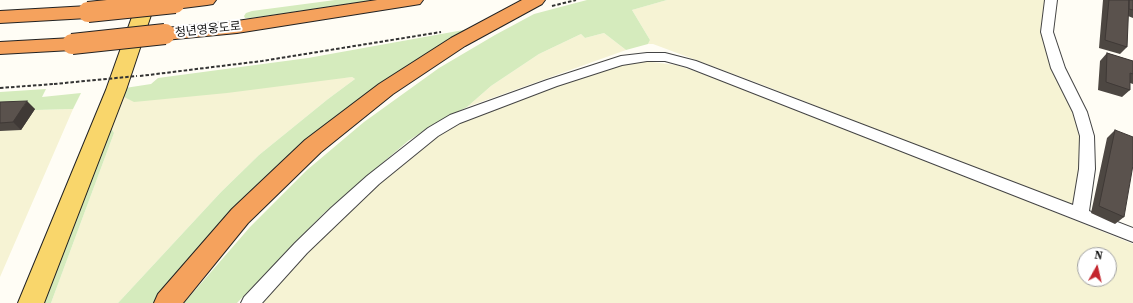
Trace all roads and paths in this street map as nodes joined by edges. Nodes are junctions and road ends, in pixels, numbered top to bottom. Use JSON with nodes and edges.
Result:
{"nodes":[{"id":1,"x":147,"y":0,"type":"edge"},
{"id":2,"x":207,"y":0,"type":"edge"},
{"id":3,"x":414,"y":0,"type":"edge"},
{"id":4,"x":576,"y":0,"type":"edge"},
{"id":5,"x":1051,"y":0,"type":"edge"},
{"id":6,"x":543,"y":3,"type":"edge"},
{"id":7,"x":0,"y":17,"type":"edge"},
{"id":8,"x":446,"y":31,"type":"dead end"},
{"id":9,"x":0,"y":48,"type":"edge"},
{"id":10,"x":0,"y":88,"type":"edge"},
{"id":11,"x":1080,"y":214,"type":"junction"},
{"id":12,"x":1133,"y":235,"type":"edge"},
{"id":13,"x":31,"y":303,"type":"edge"},
{"id":14,"x":167,"y":303,"type":"edge"},
{"id":15,"x":250,"y":303,"type":"edge"}],
"edges":[{"from":1,"to":13,"type":"main road"},
{"from":2,"to":7,"type":"highway","bridge":true},
{"from":3,"to":9,"type":"highway","name":"청년영웅도로","bridge":true},
{"from":4,"to":6,"type":"path"},
{"from":5,"to":11,"type":"street"},
{"from":6,"to":14,"type":"highway"},
{"from":8,"to":10,"type":"path","bridge":true},
{"from":11,"to":12,"type":"street"},
{"from":11,"to":15,"type":"street"}]}
